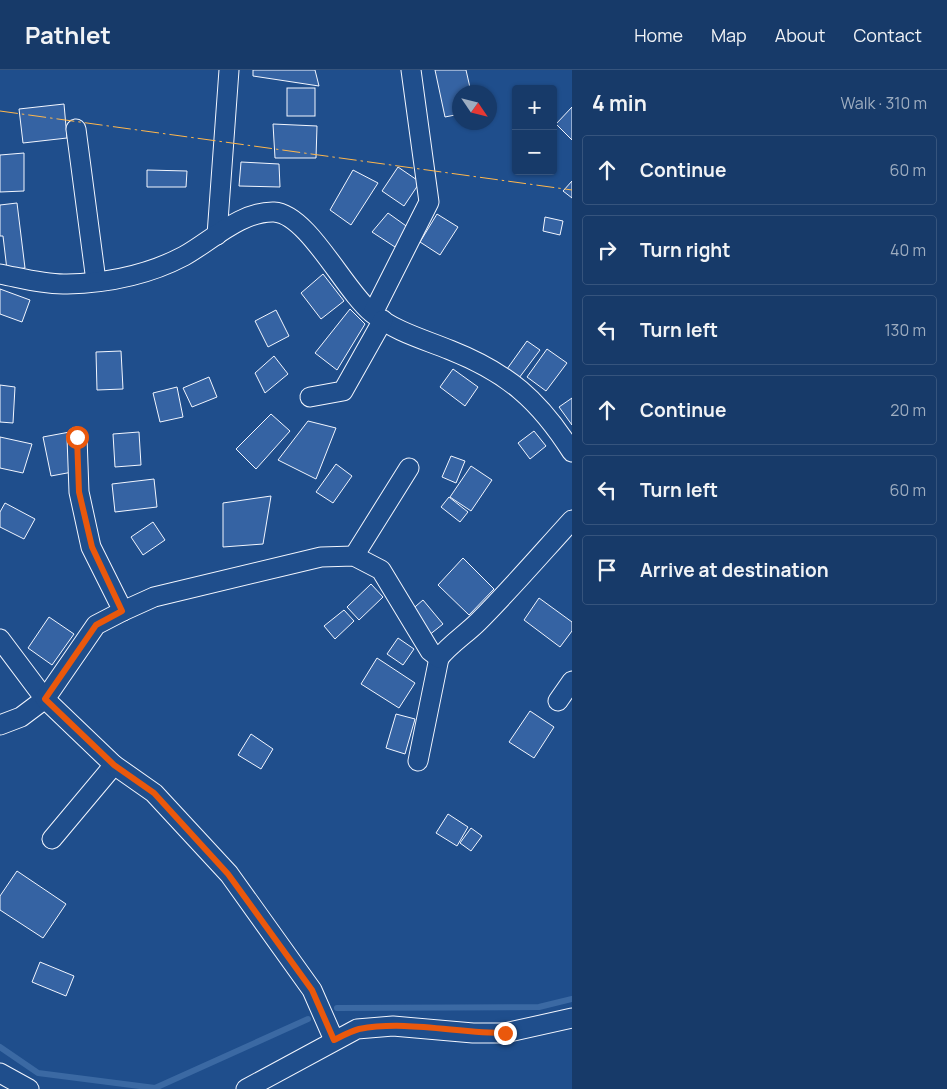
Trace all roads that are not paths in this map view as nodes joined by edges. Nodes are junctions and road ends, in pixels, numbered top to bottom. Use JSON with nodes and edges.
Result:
{"nodes":[{"id":1,"x":229,"y":70,"type":"edge"},
{"id":2,"x":411,"y":70,"type":"edge"},
{"id":3,"x":76,"y":129,"type":"dead end"},
{"id":4,"x":217,"y":235,"type":"junction"},
{"id":5,"x":0,"y":274,"type":"edge"},
{"id":6,"x":96,"y":281,"type":"junction"},
{"id":7,"x":378,"y":316,"type":"junction"},
{"id":8,"x":310,"y":397,"type":"dead end"},
{"id":9,"x":77,"y":437,"type":"dead end"},
{"id":10,"x":572,"y":452,"type":"edge"},
{"id":11,"x":409,"y":468,"type":"dead end"},
{"id":12,"x":572,"y":520,"type":"edge"},
{"id":13,"x":354,"y":556,"type":"junction"},
{"id":14,"x":122,"y":611,"type":"junction"},
{"id":15,"x":0,"y":639,"type":"edge"},
{"id":16,"x":439,"y":658,"type":"junction"},
{"id":17,"x":572,"y":681,"type":"edge"},
{"id":18,"x":45,"y":699,"type":"junction"},
{"id":19,"x":558,"y":701,"type":"dead end"},
{"id":20,"x":0,"y":725,"type":"edge"},
{"id":21,"x":418,"y":760,"type":"dead end"},
{"id":22,"x":114,"y":765,"type":"junction"},
{"id":23,"x":52,"y":839,"type":"dead end"},
{"id":24,"x":572,"y":1018,"type":"edge"},
{"id":25,"x":334,"y":1040,"type":"junction"},
{"id":26,"x":0,"y":1073,"type":"edge"},
{"id":27,"x":29,"y":1089,"type":"edge"},
{"id":28,"x":246,"y":1089,"type":"edge"}],
"edges":[{"from":1,"to":4,"type":"street"},
{"from":2,"to":7,"type":"street"},
{"from":3,"to":6,"type":"street"},
{"from":4,"to":6,"type":"street"},
{"from":4,"to":7,"type":"street"},
{"from":5,"to":6,"type":"street"},
{"from":7,"to":8,"type":"street"},
{"from":7,"to":10,"type":"street"},
{"from":9,"to":14,"type":"street"},
{"from":11,"to":13,"type":"street"},
{"from":12,"to":16,"type":"street"},
{"from":13,"to":14,"type":"street"},
{"from":13,"to":16,"type":"street"},
{"from":14,"to":18,"type":"street"},
{"from":15,"to":18,"type":"street"},
{"from":16,"to":21,"type":"street"},
{"from":17,"to":19,"type":"street"},
{"from":18,"to":20,"type":"street"},
{"from":18,"to":22,"type":"street"},
{"from":22,"to":23,"type":"street"},
{"from":22,"to":25,"type":"street"},
{"from":24,"to":25,"type":"street"},
{"from":25,"to":28,"type":"street"},
{"from":26,"to":27,"type":"street"}]}
